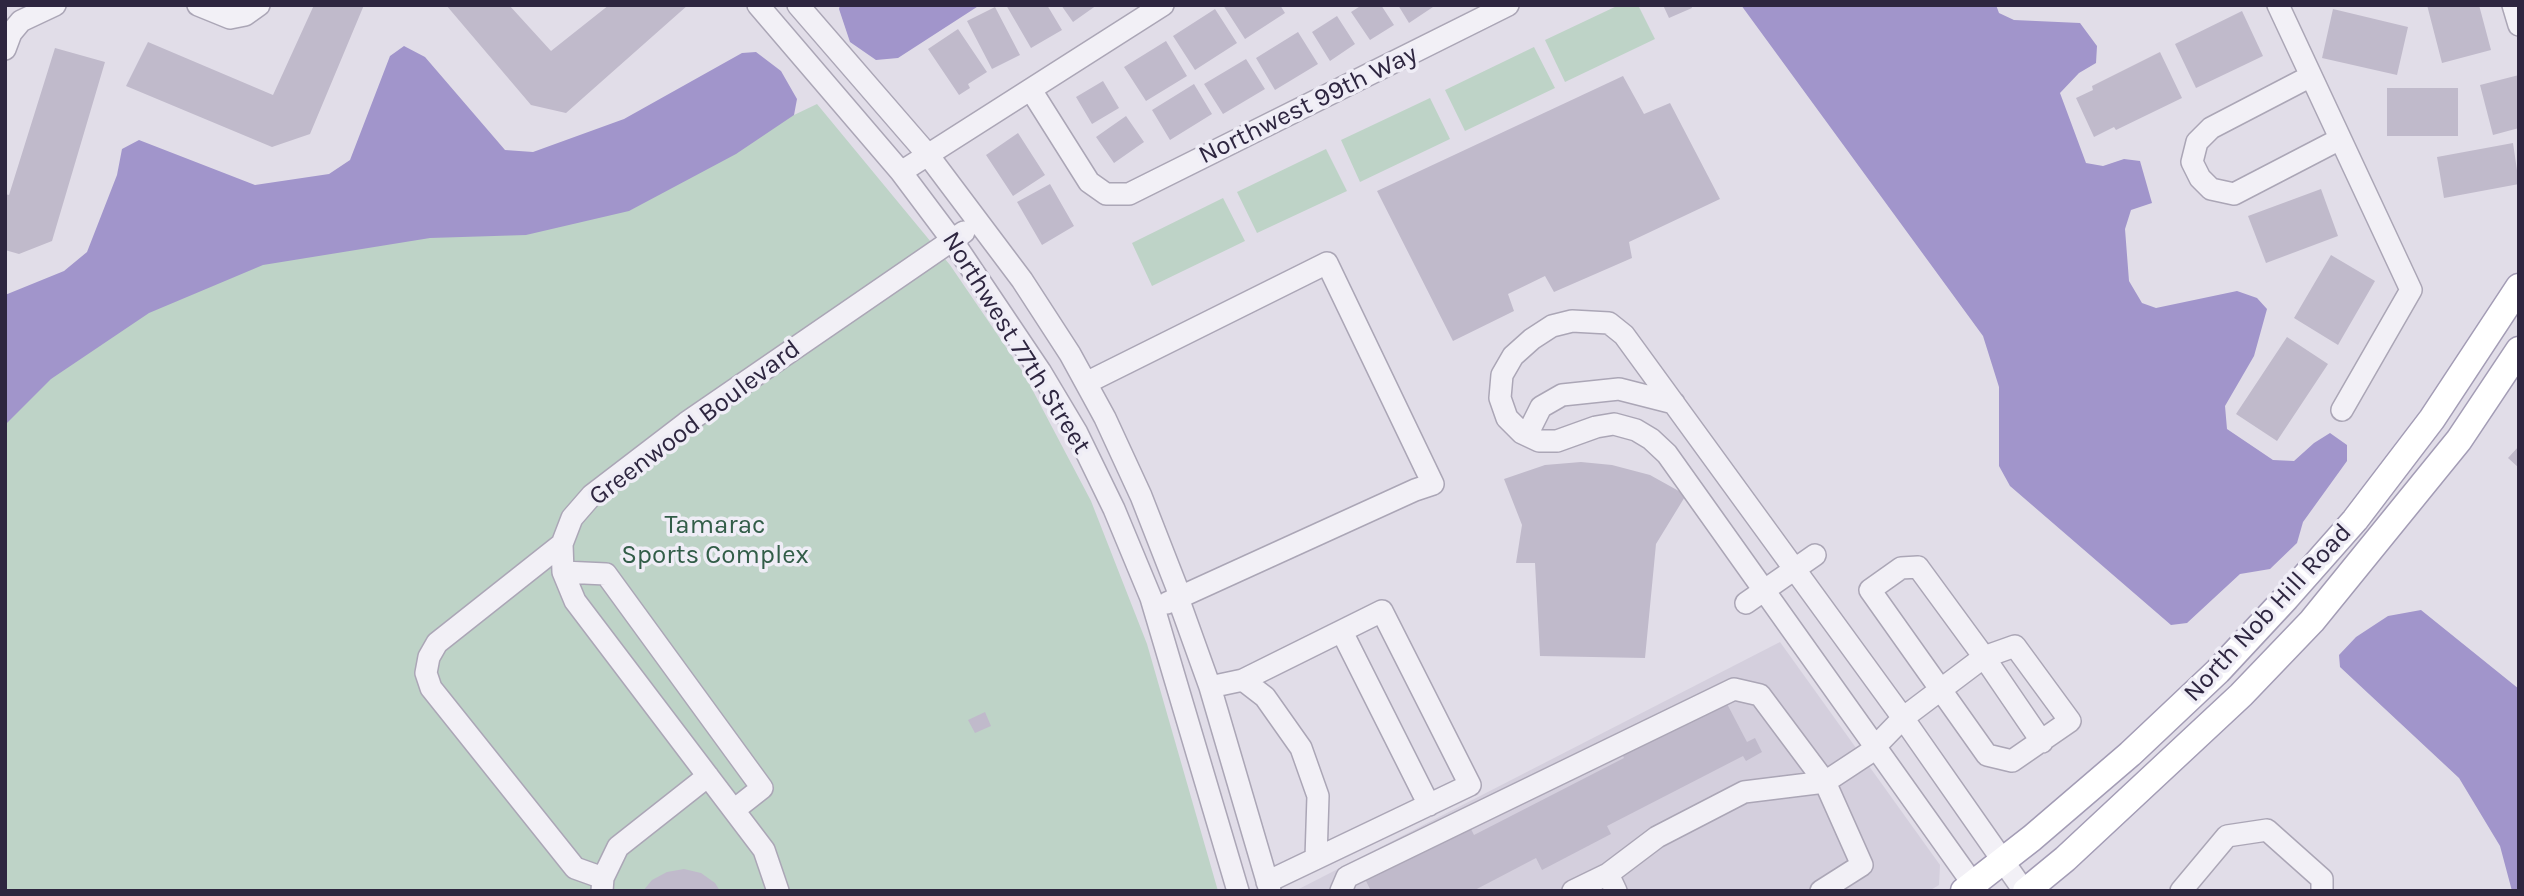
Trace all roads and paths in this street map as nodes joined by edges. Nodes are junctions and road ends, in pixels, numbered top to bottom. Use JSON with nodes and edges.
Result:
{"nodes":[{"id":1,"x":55,"y":5,"type":"edge"},
{"id":2,"x":198,"y":5,"type":"edge"},
{"id":3,"x":260,"y":5,"type":"edge"},
{"id":4,"x":758,"y":5,"type":"edge"},
{"id":5,"x":799,"y":5,"type":"edge"},
{"id":6,"x":1163,"y":5,"type":"edge"},
{"id":7,"x":1508,"y":5,"type":"edge"},
{"id":8,"x":2278,"y":5,"type":"edge"},
{"id":9,"x":2513,"y":5,"type":"edge"},
{"id":10,"x":2519,"y":25,"type":"edge"},
{"id":11,"x":5,"y":49,"type":"edge"},
{"id":12,"x":2311,"y":76,"type":"junction"},
{"id":13,"x":1031,"y":90,"type":"junction"},
{"id":14,"x":2340,"y":139,"type":"junction"},
{"id":15,"x":928,"y":155,"type":"junction"},
{"id":16,"x":901,"y":172,"type":"junction"},
{"id":17,"x":978,"y":223,"type":"junction"},
{"id":18,"x":952,"y":240,"type":"junction"},
{"id":19,"x":2519,"y":287,"type":"edge"},
{"id":20,"x":2519,"y":351,"type":"edge"},
{"id":21,"x":1086,"y":383,"type":"junction"},
{"id":22,"x":1674,"y":403,"type":"junction"},
{"id":23,"x":2342,"y":410,"type":"dead end"},
{"id":24,"x":1527,"y":435,"type":"junction"},
{"id":25,"x":562,"y":544,"type":"junction"},
{"id":26,"x":1815,"y":555,"type":"dead end"},
{"id":27,"x":1796,"y":570,"type":"junction"},
{"id":28,"x":564,"y":572,"type":"junction"},
{"id":29,"x":1765,"y":589,"type":"junction"},
{"id":30,"x":1178,"y":598,"type":"junction"},
{"id":31,"x":1746,"y":603,"type":"dead end"},
{"id":32,"x":1153,"y":609,"type":"junction"},
{"id":33,"x":1342,"y":632,"type":"junction"},
{"id":34,"x":1984,"y":657,"type":"junction"},
{"id":35,"x":1243,"y":680,"type":"junction"},
{"id":36,"x":1210,"y":687,"type":"junction"},
{"id":37,"x":1940,"y":691,"type":"junction"},
{"id":38,"x":1903,"y":718,"type":"junction"},
{"id":39,"x":2042,"y":742,"type":"junction"},
{"id":40,"x":1876,"y":746,"type":"junction"},
{"id":41,"x":708,"y":776,"type":"junction"},
{"id":42,"x":1825,"y":782,"type":"junction"},
{"id":43,"x":1429,"y":805,"type":"junction"},
{"id":44,"x":734,"y":810,"type":"junction"},
{"id":45,"x":1316,"y":858,"type":"junction"},
{"id":46,"x":2003,"y":861,"type":"junction"},
{"id":47,"x":1612,"y":883,"type":"edge"},
{"id":48,"x":603,"y":884,"type":"edge"},
{"id":49,"x":1268,"y":886,"type":"edge"},
{"id":50,"x":1972,"y":888,"type":"edge"},
{"id":51,"x":778,"y":891,"type":"edge"},
{"id":52,"x":1238,"y":891,"type":"edge"},
{"id":53,"x":1341,"y":891,"type":"edge"},
{"id":54,"x":1573,"y":891,"type":"edge"},
{"id":55,"x":1821,"y":891,"type":"edge"},
{"id":56,"x":2025,"y":891,"type":"edge"},
{"id":57,"x":2181,"y":891,"type":"edge"},
{"id":58,"x":2322,"y":891,"type":"edge"}],
"edges":[{"from":1,"to":11,"type":"street"},
{"from":2,"to":3,"type":"street"},
{"from":4,"to":16,"type":"street","name":"Northwest 77th Street"},
{"from":5,"to":15,"type":"street","name":"Northwest 77th Street"},
{"from":6,"to":13,"type":"street"},
{"from":7,"to":13,"type":"street","name":"Northwest 99th Way"},
{"from":8,"to":12,"type":"street"},
{"from":9,"to":10,"type":"street"},
{"from":12,"to":14,"type":"street"},
{"from":12,"to":14,"type":"street"},
{"from":13,"to":15,"type":"street"},
{"from":14,"to":23,"type":"street"},
{"from":15,"to":16,"type":"street"},
{"from":15,"to":17,"type":"street","name":"Northwest 77th Street"},
{"from":16,"to":18,"type":"street","name":"Northwest 77th Street"},
{"from":17,"to":18,"type":"street","name":"Greenwood Boulevard"},
{"from":17,"to":21,"type":"street","name":"Northwest 77th Street"},
{"from":18,"to":25,"type":"street","name":"Greenwood Boulevard"},
{"from":18,"to":32,"type":"street","name":"Northwest 77th Street"},
{"from":19,"to":46,"type":"main road","name":"North Nob Hill Road"},
{"from":20,"to":56,"type":"main road","name":"North Nob Hill Road"},
{"from":21,"to":30,"type":"street","name":"Northwest 77th Street"},
{"from":21,"to":30,"type":"street"},
{"from":22,"to":24,"type":"street"},
{"from":22,"to":24,"type":"street"},
{"from":22,"to":27,"type":"street"},
{"from":24,"to":29,"type":"street"},
{"from":25,"to":28,"type":"street","name":"Greenwood Boulevard"},
{"from":25,"to":48,"type":"street"},
{"from":26,"to":27,"type":"street"},
{"from":27,"to":29,"type":"street"},
{"from":27,"to":38,"type":"street"},
{"from":28,"to":41,"type":"street","name":"Greenwood Boulevard"},
{"from":28,"to":44,"type":"street"},
{"from":29,"to":31,"type":"street"},
{"from":29,"to":40,"type":"street"},
{"from":30,"to":32,"type":"street"},
{"from":30,"to":36,"type":"street","name":"Northwest 77th Street"},
{"from":32,"to":52,"type":"street","name":"Northwest 77th Street"},
{"from":33,"to":35,"type":"street"},
{"from":33,"to":43,"type":"street"},
{"from":33,"to":43,"type":"street"},
{"from":34,"to":37,"type":"street"},
{"from":34,"to":37,"type":"street"},
{"from":34,"to":39,"type":"street"},
{"from":34,"to":39,"type":"street"},
{"from":35,"to":36,"type":"street"},
{"from":35,"to":45,"type":"street"},
{"from":36,"to":49,"type":"street","name":"Northwest 77th Street"},
{"from":37,"to":38,"type":"street"},
{"from":37,"to":39,"type":"street"},
{"from":38,"to":40,"type":"street"},
{"from":38,"to":46,"type":"street"},
{"from":40,"to":42,"type":"street"},
{"from":40,"to":50,"type":"street"},
{"from":41,"to":44,"type":"street","name":"Greenwood Boulevard"},
{"from":41,"to":48,"type":"street"},
{"from":42,"to":47,"type":"street"},
{"from":42,"to":53,"type":"street"},
{"from":42,"to":55,"type":"street"},
{"from":43,"to":45,"type":"street"},
{"from":44,"to":51,"type":"street","name":"Greenwood Boulevard"},
{"from":45,"to":49,"type":"street"},
{"from":46,"to":50,"type":"main road","name":"North Nob Hill Road"},
{"from":46,"to":56,"type":"street"},
{"from":47,"to":54,"type":"street"},
{"from":57,"to":58,"type":"street"}]}
